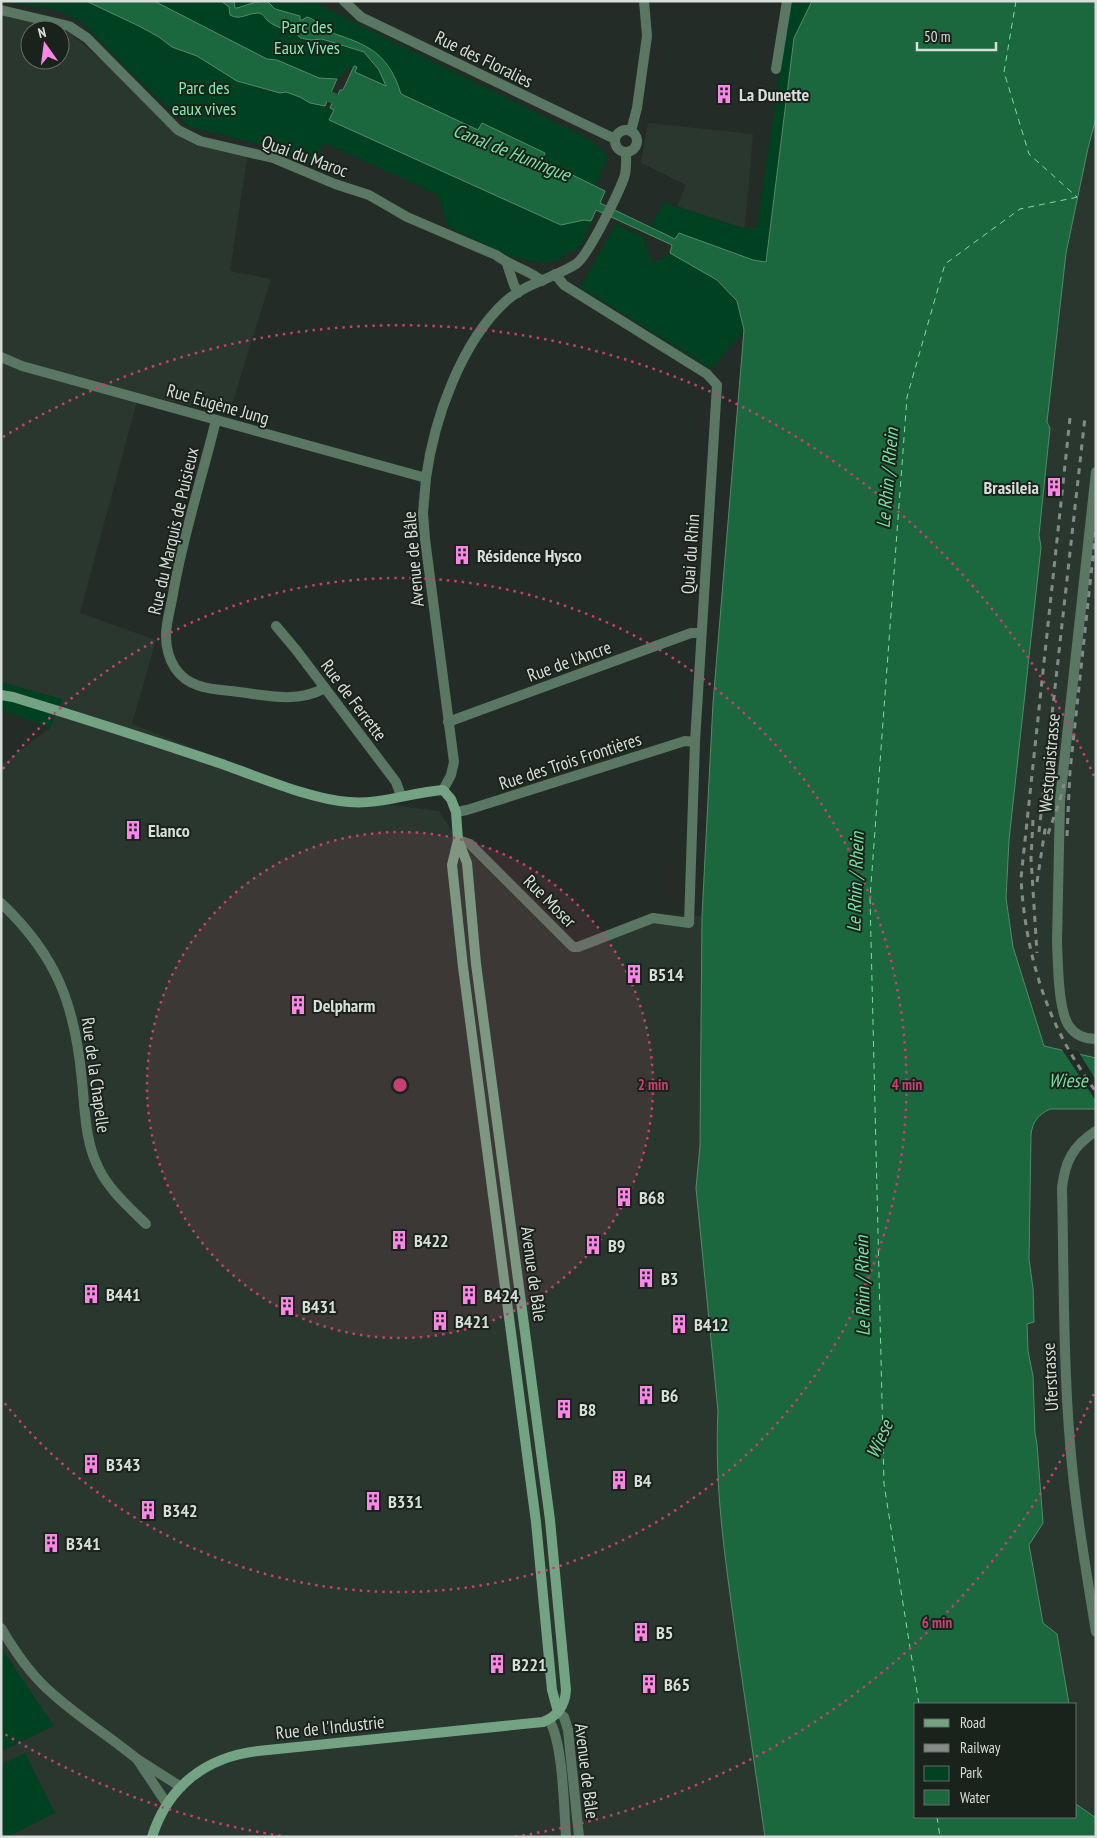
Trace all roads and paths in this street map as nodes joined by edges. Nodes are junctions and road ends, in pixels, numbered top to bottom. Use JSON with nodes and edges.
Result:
{"nodes":[{"id":1,"x":344,"y":1,"type":"edge"},
{"id":2,"x":644,"y":1,"type":"edge"},
{"id":3,"x":787,"y":1,"type":"edge"},
{"id":4,"x":1,"y":10,"type":"edge"},
{"id":5,"x":776,"y":69,"type":"dead end"},
{"id":6,"x":631,"y":131,"type":"junction"},
{"id":7,"x":615,"y":139,"type":"junction"},
{"id":8,"x":626,"y":152,"type":"junction"},
{"id":9,"x":507,"y":264,"type":"junction"},
{"id":10,"x":555,"y":274,"type":"junction"},
{"id":11,"x":542,"y":280,"type":"junction"},
{"id":12,"x":518,"y":293,"type":"junction"},
{"id":13,"x":1,"y":358,"type":"edge"},
{"id":14,"x":216,"y":420,"type":"junction"},
{"id":15,"x":1096,"y":472,"type":"edge"},
{"id":16,"x":426,"y":478,"type":"junction"},
{"id":17,"x":276,"y":626,"type":"dead end"},
{"id":18,"x":701,"y":633,"type":"junction"},
{"id":19,"x":325,"y":688,"type":"junction"},
{"id":20,"x":1,"y":695,"type":"edge"},
{"id":21,"x":448,"y":722,"type":"junction"},
{"id":22,"x":695,"y":742,"type":"junction"},
{"id":23,"x":443,"y":790,"type":"junction"},
{"id":24,"x":402,"y":796,"type":"junction"},
{"id":25,"x":456,"y":812,"type":"junction"},
{"id":26,"x":458,"y":840,"type":"junction"},
{"id":27,"x":1,"y":903,"type":"edge"},
{"id":28,"x":689,"y":923,"type":"joint"},
{"id":29,"x":1096,"y":1039,"type":"edge"},
{"id":30,"x":1096,"y":1131,"type":"edge"},
{"id":31,"x":146,"y":1224,"type":"dead end"},
{"id":32,"x":550,"y":1520,"type":"junction"},
{"id":33,"x":536,"y":1522,"type":"junction"},
{"id":34,"x":1,"y":1628,"type":"edge"},
{"id":35,"x":1096,"y":1632,"type":"edge"},
{"id":36,"x":558,"y":1712,"type":"junction"},
{"id":37,"x":546,"y":1721,"type":"junction"},
{"id":38,"x":137,"y":1759,"type":"junction"},
{"id":39,"x":181,"y":1787,"type":"junction"},
{"id":40,"x":167,"y":1804,"type":"junction"},
{"id":41,"x":152,"y":1837,"type":"edge"},
{"id":42,"x":566,"y":1837,"type":"edge"},
{"id":43,"x":578,"y":1837,"type":"edge"}],
"edges":[{"from":1,"to":7,"type":"street","name":"Rue des Floralies"},
{"from":2,"to":6,"type":"street"},
{"from":3,"to":5,"type":"street"},
{"from":4,"to":9,"type":"street","name":"Quai du Maroc"},
{"from":6,"to":7,"type":"street"},
{"from":6,"to":8,"type":"street"},
{"from":7,"to":8,"type":"street"},
{"from":8,"to":10,"type":"street","name":"Avenue de Bâle"},
{"from":9,"to":11,"type":"street","name":"Quai du Maroc"},
{"from":9,"to":12,"type":"street"},
{"from":10,"to":11,"type":"street","name":"Avenue de Bâle"},
{"from":10,"to":18,"type":"street","name":"Quai du Rhin"},
{"from":11,"to":12,"type":"street","name":"Avenue de Bâle"},
{"from":12,"to":16,"type":"street","name":"Avenue de Bâle"},
{"from":13,"to":14,"type":"street","name":"Rue Eugène Jung"},
{"from":14,"to":16,"type":"street","name":"Rue Eugène Jung"},
{"from":14,"to":19,"type":"street","name":"Rue du Marquis de Puisieux"},
{"from":15,"to":29,"type":"street","name":"Westquaistrasse"},
{"from":16,"to":21,"type":"street","name":"Avenue de Bâle"},
{"from":17,"to":19,"type":"street","name":"Rue de Ferrette"},
{"from":18,"to":21,"type":"street","name":"Rue de l'Ancre"},
{"from":18,"to":22,"type":"street","name":"Quai du Rhin"},
{"from":19,"to":24,"type":"street","name":"Rue de Ferrette"},
{"from":20,"to":24,"type":"main road"},
{"from":21,"to":23,"type":"street","name":"Avenue de Bâle"},
{"from":22,"to":25,"type":"street","name":"Rue des Trois Frontières"},
{"from":22,"to":28,"type":"street","name":"Quai du Rhin"},
{"from":23,"to":24,"type":"main road"},
{"from":23,"to":25,"type":"main road","name":"Avenue de Bâle"},
{"from":25,"to":26,"type":"main road","name":"Avenue de Bâle"},
{"from":26,"to":28,"type":"street","name":"Rue Moser"},
{"from":26,"to":32,"type":"main road","name":"Avenue de Bâle"},
{"from":26,"to":33,"type":"main road","name":"Avenue de Bâle"},
{"from":27,"to":31,"type":"street","name":"Rue de la Chapelle"},
{"from":30,"to":35,"type":"street","name":"Uferstrasse"},
{"from":32,"to":33,"type":"main road"},
{"from":32,"to":36,"type":"main road","name":"Avenue de Bâle"},
{"from":33,"to":36,"type":"main road","name":"Avenue de Bâle"},
{"from":34,"to":38,"type":"street"},
{"from":36,"to":37,"type":"main road","name":"Avenue de Bâle"},
{"from":36,"to":43,"type":"street","name":"Avenue de Bâle"},
{"from":37,"to":39,"type":"main road","name":"Rue de l'Industrie"},
{"from":37,"to":42,"type":"street","name":"Avenue de Bâle"},
{"from":38,"to":39,"type":"street"},
{"from":38,"to":40,"type":"street"},
{"from":39,"to":40,"type":"main road","name":"Rue de l'Industrie"},
{"from":40,"to":41,"type":"main road","name":"Rue de l'Industrie"}]}
